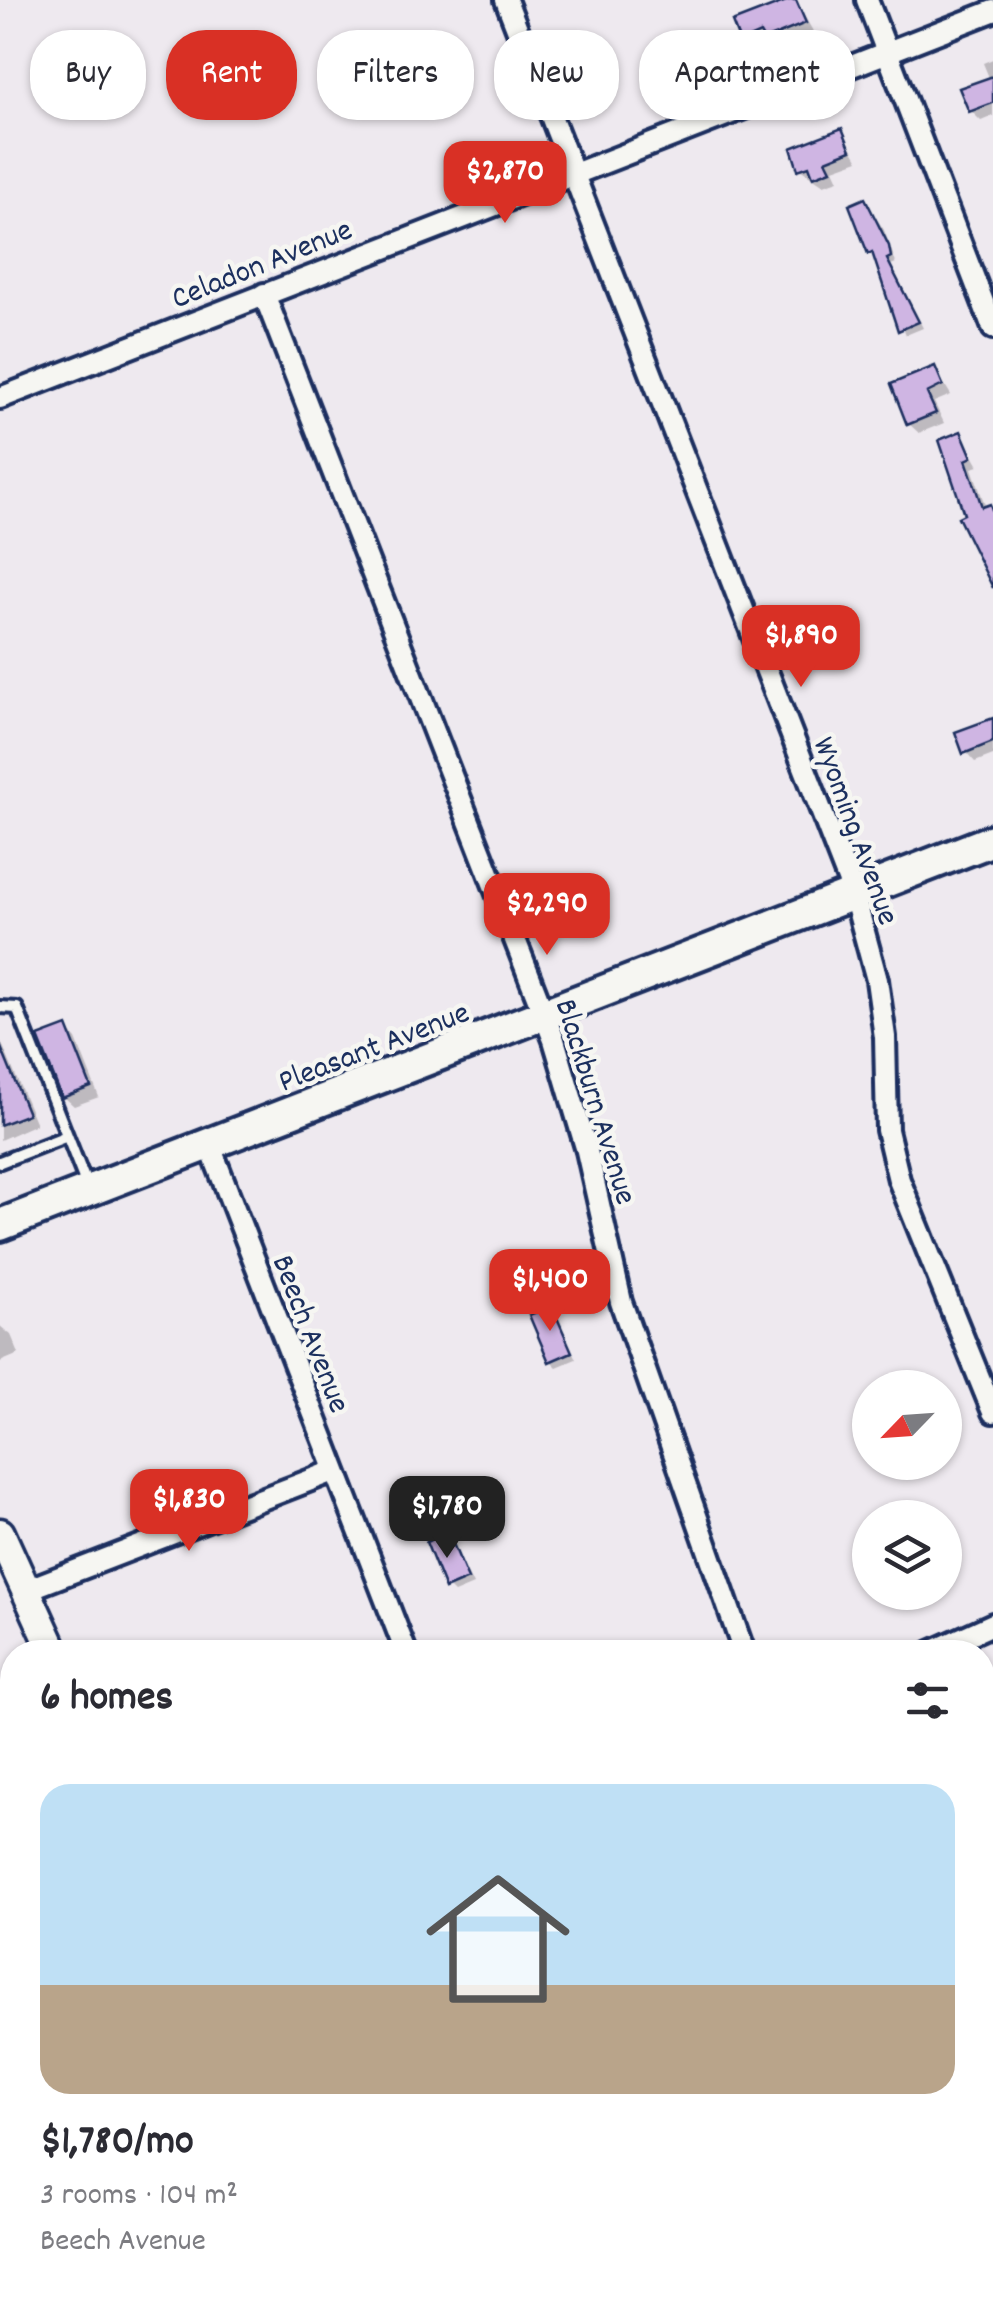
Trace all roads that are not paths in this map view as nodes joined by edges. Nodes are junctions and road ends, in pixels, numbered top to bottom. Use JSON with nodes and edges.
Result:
{"nodes":[{"id":1,"x":506,"y":0,"type":"edge"},
{"id":2,"x":867,"y":0,"type":"edge"},
{"id":3,"x":993,"y":11,"type":"edge"},
{"id":4,"x":886,"y":51,"type":"junction"},
{"id":5,"x":573,"y":172,"type":"junction"},
{"id":6,"x":264,"y":294,"type":"junction"},
{"id":7,"x":993,"y":328,"type":"edge"},
{"id":8,"x":0,"y":398,"type":"edge"},
{"id":9,"x":993,"y":840,"type":"edge"},
{"id":10,"x":854,"y":895,"type":"junction"},
{"id":11,"x":0,"y":1007,"type":"edge"},
{"id":12,"x":543,"y":1016,"type":"junction"},
{"id":13,"x":68,"y":1136,"type":"junction"},
{"id":14,"x":210,"y":1146,"type":"junction"},
{"id":15,"x":0,"y":1162,"type":"edge"},
{"id":16,"x":89,"y":1192,"type":"junction"},
{"id":17,"x":0,"y":1225,"type":"edge"},
{"id":18,"x":993,"y":1412,"type":"edge"},
{"id":19,"x":334,"y":1471,"type":"junction"},
{"id":20,"x":0,"y":1533,"type":"edge"},
{"id":21,"x":26,"y":1590,"type":"junction"},
{"id":22,"x":993,"y":1624,"type":"edge"},
{"id":23,"x":49,"y":1640,"type":"edge"},
{"id":24,"x":401,"y":1640,"type":"edge"},
{"id":25,"x":740,"y":1640,"type":"edge"},
{"id":26,"x":958,"y":1640,"type":"edge"}],
"edges":[{"from":1,"to":5,"type":"street","name":"Wyoming Avenue"},
{"from":2,"to":4,"type":"street"},
{"from":3,"to":4,"type":"street","name":"Celadon Avenue"},
{"from":4,"to":5,"type":"street","name":"Celadon Avenue"},
{"from":4,"to":7,"type":"street"},
{"from":5,"to":6,"type":"street","name":"Celadon Avenue"},
{"from":5,"to":10,"type":"street","name":"Wyoming Avenue"},
{"from":6,"to":8,"type":"street","name":"Celadon Avenue"},
{"from":6,"to":12,"type":"street","name":"Blackburn Avenue"},
{"from":9,"to":10,"type":"main road","name":"Pleasant Avenue"},
{"from":10,"to":12,"type":"main road","name":"Pleasant Avenue"},
{"from":10,"to":18,"type":"street","name":"Wyoming Avenue"},
{"from":11,"to":13,"type":"lane"},
{"from":12,"to":14,"type":"main road","name":"Pleasant Avenue"},
{"from":12,"to":25,"type":"street","name":"Blackburn Avenue"},
{"from":13,"to":15,"type":"lane"},
{"from":13,"to":16,"type":"lane"},
{"from":14,"to":16,"type":"main road","name":"Pleasant Avenue"},
{"from":14,"to":19,"type":"street","name":"Beech Avenue"},
{"from":16,"to":17,"type":"main road","name":"Pleasant Avenue"},
{"from":19,"to":21,"type":"street"},
{"from":19,"to":24,"type":"street","name":"Beech Avenue"},
{"from":20,"to":21,"type":"street"},
{"from":21,"to":23,"type":"street"},
{"from":22,"to":26,"type":"street"}]}
